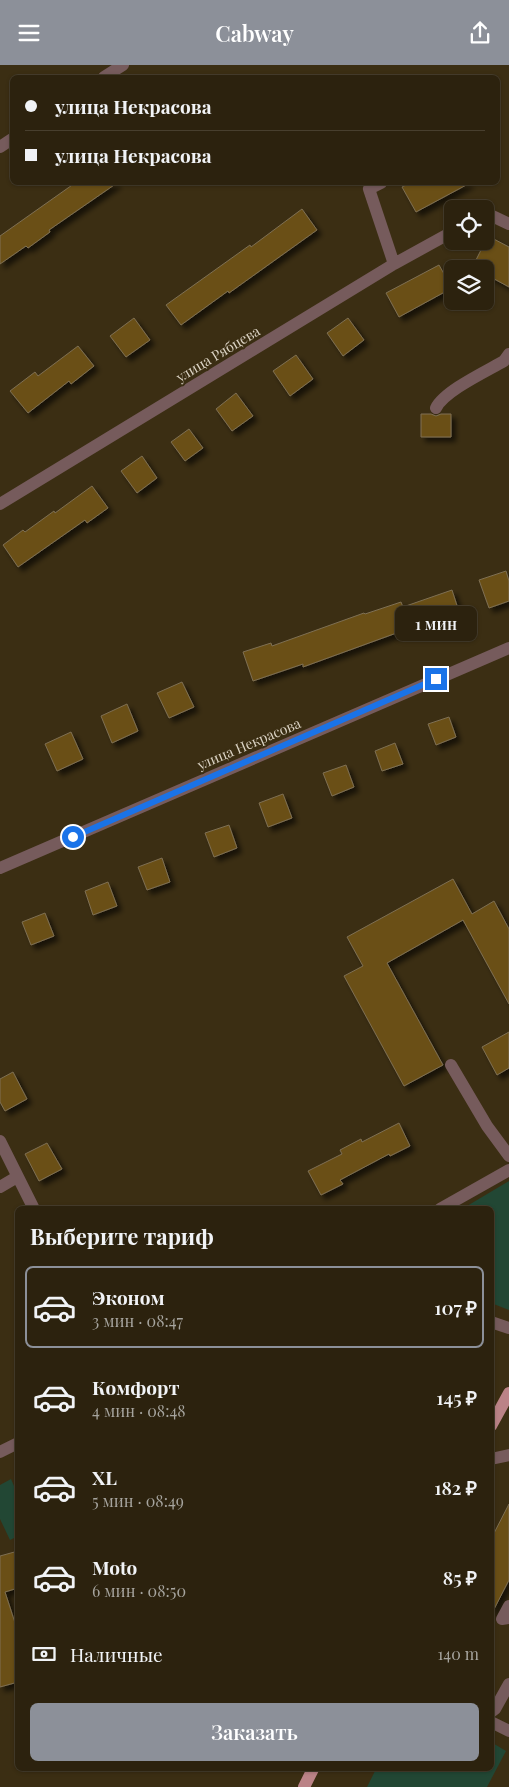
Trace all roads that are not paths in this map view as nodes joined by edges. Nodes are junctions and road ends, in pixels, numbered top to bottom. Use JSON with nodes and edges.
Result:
{"nodes":[{"id":1,"x":122,"y":65,"type":"edge"},
{"id":2,"x":107,"y":75,"type":"edge"},
{"id":3,"x":377,"y":185,"type":"edge"},
{"id":4,"x":494,"y":216,"type":"edge"},
{"id":5,"x":509,"y":224,"type":"edge"},
{"id":6,"x":444,"y":237,"type":"edge"},
{"id":7,"x":394,"y":265,"type":"junction"},
{"id":8,"x":509,"y":354,"type":"edge"},
{"id":9,"x":436,"y":408,"type":"dead end"},
{"id":10,"x":0,"y":504,"type":"edge"},
{"id":11,"x":509,"y":648,"type":"edge"},
{"id":12,"x":0,"y":868,"type":"edge"},
{"id":13,"x":451,"y":1065,"type":"dead end"},
{"id":14,"x":0,"y":1141,"type":"edge"},
{"id":15,"x":509,"y":1156,"type":"edge"},
{"id":16,"x":509,"y":1170,"type":"edge"},
{"id":17,"x":17,"y":1177,"type":"junction"},
{"id":18,"x":0,"y":1187,"type":"edge"},
{"id":19,"x":32,"y":1206,"type":"edge"},
{"id":20,"x":445,"y":1206,"type":"edge"},
{"id":21,"x":494,"y":1323,"type":"edge"},
{"id":22,"x":509,"y":1329,"type":"edge"},
{"id":23,"x":509,"y":1393,"type":"edge"},
{"id":24,"x":494,"y":1420,"type":"edge"},
{"id":25,"x":15,"y":1444,"type":"edge"},
{"id":26,"x":0,"y":1452,"type":"edge"},
{"id":27,"x":509,"y":1455,"type":"edge"},
{"id":28,"x":494,"y":1458,"type":"edge"},
{"id":29,"x":509,"y":1606,"type":"edge"},
{"id":30,"x":509,"y":1618,"type":"edge"},
{"id":31,"x":509,"y":1684,"type":"edge"},
{"id":32,"x":494,"y":1710,"type":"edge"},
{"id":33,"x":494,"y":1724,"type":"edge"},
{"id":34,"x":509,"y":1731,"type":"edge"},
{"id":35,"x":312,"y":1771,"type":"edge"},
{"id":36,"x":304,"y":1787,"type":"edge"}],
"edges":[{"from":1,"to":2,"type":"street"},
{"from":3,"to":7,"type":"street"},
{"from":4,"to":5,"type":"street"},
{"from":6,"to":7,"type":"street","name":"улица Рябцева"},
{"from":7,"to":10,"type":"street","name":"улица Рябцева"},
{"from":8,"to":9,"type":"street"},
{"from":11,"to":12,"type":"street","name":"улица Некрасова"},
{"from":13,"to":15,"type":"street"},
{"from":14,"to":17,"type":"street"},
{"from":16,"to":20,"type":"street"},
{"from":17,"to":18,"type":"street"},
{"from":17,"to":19,"type":"street"},
{"from":21,"to":22,"type":"street"},
{"from":23,"to":24,"type":"main road"},
{"from":25,"to":26,"type":"street"},
{"from":27,"to":28,"type":"street"},
{"from":29,"to":30,"type":"street"},
{"from":31,"to":32,"type":"street"},
{"from":33,"to":34,"type":"street"},
{"from":35,"to":36,"type":"main road"}]}
